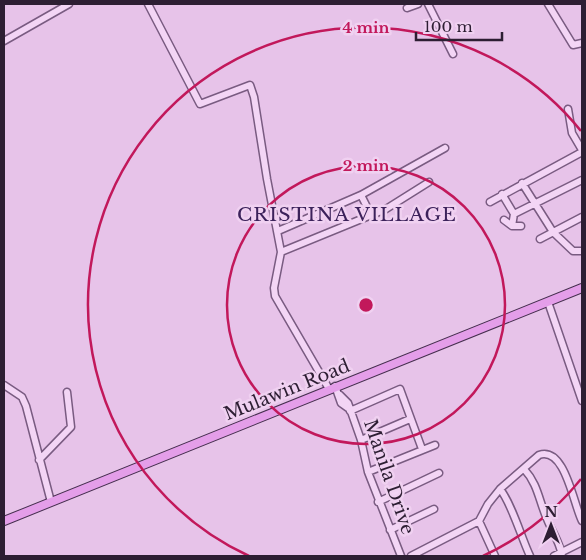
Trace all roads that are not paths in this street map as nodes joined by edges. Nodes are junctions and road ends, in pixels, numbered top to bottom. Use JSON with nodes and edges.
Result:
{"nodes":[{"id":1,"x":69,"y":4,"type":"edge"},
{"id":2,"x":148,"y":4,"type":"edge"},
{"id":3,"x":418,"y":4,"type":"edge"},
{"id":4,"x":428,"y":4,"type":"edge"},
{"id":5,"x":548,"y":4,"type":"edge"},
{"id":6,"x":407,"y":8,"type":"dead end"},
{"id":7,"x":4,"y":41,"type":"edge"},
{"id":8,"x":582,"y":43,"type":"edge"},
{"id":9,"x":453,"y":54,"type":"dead end"},
{"id":10,"x":568,"y":109,"type":"dead end"},
{"id":11,"x":445,"y":148,"type":"dead end"},
{"id":12,"x":582,"y":151,"type":"edge"},
{"id":13,"x":582,"y":180,"type":"edge"},
{"id":14,"x":429,"y":182,"type":"dead end"},
{"id":15,"x":522,"y":183,"type":"junction"},
{"id":16,"x":502,"y":194,"type":"junction"},
{"id":17,"x":361,"y":195,"type":"junction"},
{"id":18,"x":490,"y":202,"type":"dead end"},
{"id":19,"x":535,"y":206,"type":"junction"},
{"id":20,"x":514,"y":214,"type":"junction"},
{"id":21,"x":371,"y":215,"type":"junction"},
{"id":22,"x":582,"y":217,"type":"edge"},
{"id":23,"x":504,"y":220,"type":"dead end"},
{"id":24,"x":512,"y":226,"type":"junction"},
{"id":25,"x":522,"y":226,"type":"dead end"},
{"id":26,"x":278,"y":231,"type":"junction"},
{"id":27,"x":553,"y":232,"type":"junction"},
{"id":28,"x":540,"y":239,"type":"dead end"},
{"id":29,"x":582,"y":251,"type":"edge"},
{"id":30,"x":281,"y":252,"type":"junction"},
{"id":31,"x":582,"y":288,"type":"edge"},
{"id":32,"x":548,"y":302,"type":"junction"},
{"id":33,"x":4,"y":385,"type":"edge"},
{"id":34,"x":332,"y":388,"type":"junction"},
{"id":35,"x":67,"y":392,"type":"dead end"},
{"id":36,"x":582,"y":401,"type":"edge"},
{"id":37,"x":349,"y":410,"type":"junction"},
{"id":38,"x":410,"y":418,"type":"junction"},
{"id":39,"x":361,"y":440,"type":"junction"},
{"id":40,"x":436,"y":445,"type":"dead end"},
{"id":41,"x":422,"y":449,"type":"junction"},
{"id":42,"x":39,"y":460,"type":"junction"},
{"id":43,"x":524,"y":469,"type":"junction"},
{"id":44,"x":368,"y":472,"type":"junction"},
{"id":45,"x":440,"y":473,"type":"dead end"},
{"id":46,"x":500,"y":490,"type":"junction"},
{"id":47,"x":51,"y":502,"type":"junction"},
{"id":48,"x":378,"y":502,"type":"junction"},
{"id":49,"x":434,"y":509,"type":"dead end"},
{"id":50,"x":4,"y":521,"type":"edge"},
{"id":51,"x":582,"y":521,"type":"edge"},
{"id":52,"x":479,"y":522,"type":"junction"},
{"id":53,"x":390,"y":530,"type":"junction"},
{"id":54,"x":582,"y":542,"type":"edge"},
{"id":55,"x":561,"y":554,"type":"edge"},
{"id":56,"x":401,"y":556,"type":"edge"},
{"id":57,"x":411,"y":556,"type":"edge"},
{"id":58,"x":495,"y":556,"type":"edge"},
{"id":59,"x":530,"y":556,"type":"edge"},
{"id":60,"x":554,"y":556,"type":"edge"}],
"edges":[{"from":1,"to":7,"type":"street"},
{"from":2,"to":26,"type":"street","name":"Manila Drive"},
{"from":3,"to":6,"type":"street"},
{"from":4,"to":9,"type":"street"},
{"from":5,"to":8,"type":"street"},
{"from":10,"to":12,"type":"street"},
{"from":11,"to":17,"type":"street"},
{"from":12,"to":15,"type":"street"},
{"from":13,"to":19,"type":"street"},
{"from":14,"to":21,"type":"street"},
{"from":15,"to":16,"type":"street"},
{"from":15,"to":19,"type":"street"},
{"from":16,"to":18,"type":"street"},
{"from":16,"to":20,"type":"street"},
{"from":17,"to":21,"type":"street"},
{"from":17,"to":26,"type":"street"},
{"from":19,"to":20,"type":"street"},
{"from":19,"to":27,"type":"street"},
{"from":20,"to":24,"type":"street"},
{"from":21,"to":30,"type":"street"},
{"from":22,"to":27,"type":"street"},
{"from":23,"to":24,"type":"street"},
{"from":24,"to":25,"type":"street"},
{"from":26,"to":30,"type":"street","name":"Manila Drive"},
{"from":27,"to":28,"type":"street"},
{"from":27,"to":29,"type":"street"},
{"from":30,"to":34,"type":"street","name":"Manila Drive"},
{"from":31,"to":32,"type":"main road","name":"Mulawin Road"},
{"from":32,"to":34,"type":"main road","name":"Mulawin Road"},
{"from":32,"to":36,"type":"street"},
{"from":33,"to":42,"type":"street"},
{"from":34,"to":37,"type":"street","name":"Manila Drive"},
{"from":34,"to":47,"type":"main road","name":"Mulawin Road"},
{"from":35,"to":42,"type":"street"},
{"from":37,"to":38,"type":"street"},
{"from":37,"to":39,"type":"street","name":"Manila Drive"},
{"from":38,"to":39,"type":"street"},
{"from":38,"to":41,"type":"street"},
{"from":39,"to":44,"type":"street","name":"Manila Drive"},
{"from":40,"to":41,"type":"street"},
{"from":41,"to":44,"type":"street"},
{"from":42,"to":47,"type":"street"},
{"from":43,"to":46,"type":"street"},
{"from":43,"to":51,"type":"street"},
{"from":43,"to":55,"type":"street"},
{"from":44,"to":48,"type":"street","name":"Manila Drive"},
{"from":45,"to":48,"type":"street"},
{"from":46,"to":52,"type":"street"},
{"from":46,"to":59,"type":"street"},
{"from":47,"to":50,"type":"main road","name":"Mulawin Road"},
{"from":48,"to":53,"type":"street","name":"Manila Drive"},
{"from":49,"to":53,"type":"street"},
{"from":52,"to":57,"type":"street"},
{"from":52,"to":58,"type":"street"},
{"from":53,"to":56,"type":"street","name":"Manila Drive"},
{"from":54,"to":55,"type":"street"},
{"from":55,"to":60,"type":"street"}]}
